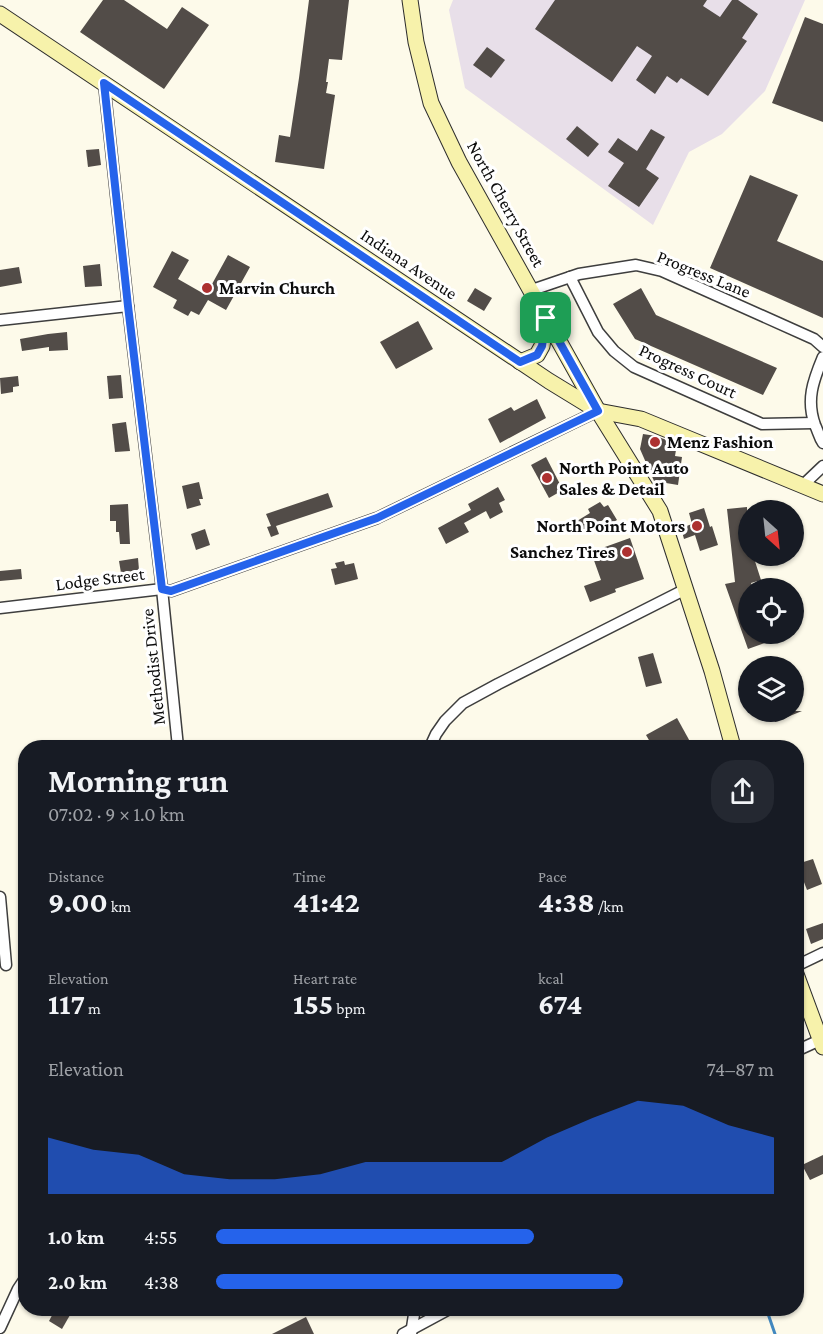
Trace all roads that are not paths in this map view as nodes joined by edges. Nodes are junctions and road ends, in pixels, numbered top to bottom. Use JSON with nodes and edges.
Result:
{"nodes":[{"id":1,"x":410,"y":0,"type":"edge"},
{"id":2,"x":0,"y":14,"type":"edge"},
{"id":3,"x":104,"y":83,"type":"junction"},
{"id":4,"x":570,"y":277,"type":"junction"},
{"id":5,"x":532,"y":290,"type":"junction"},
{"id":6,"x":128,"y":306,"type":"junction"},
{"id":7,"x":546,"y":318,"type":"junction"},
{"id":8,"x":0,"y":320,"type":"edge"},
{"id":9,"x":823,"y":346,"type":"edge"},
{"id":10,"x":823,"y":357,"type":"edge"},
{"id":11,"x":520,"y":362,"type":"junction"},
{"id":12,"x":598,"y":411,"type":"junction"},
{"id":13,"x":814,"y":423,"type":"junction"},
{"id":14,"x":823,"y":443,"type":"edge"},
{"id":15,"x":823,"y":466,"type":"edge"},
{"id":16,"x":803,"y":485,"type":"junction"},
{"id":17,"x":823,"y":494,"type":"edge"},
{"id":18,"x":162,"y":589,"type":"junction"},
{"id":19,"x":686,"y":589,"type":"junction"},
{"id":20,"x":0,"y":608,"type":"edge"},
{"id":21,"x":177,"y":740,"type":"edge"},
{"id":22,"x":433,"y":740,"type":"edge"},
{"id":23,"x":731,"y":740,"type":"edge"},
{"id":24,"x":0,"y":897,"type":"edge"},
{"id":25,"x":823,"y":953,"type":"edge"},
{"id":26,"x":804,"y":962,"type":"edge"},
{"id":27,"x":6,"y":965,"type":"dead end"},
{"id":28,"x":804,"y":995,"type":"edge"},
{"id":29,"x":822,"y":1043,"type":"edge"},
{"id":30,"x":804,"y":1049,"type":"edge"},
{"id":31,"x":18,"y":1290,"type":"edge"},
{"id":32,"x":413,"y":1316,"type":"edge"},
{"id":33,"x":437,"y":1316,"type":"edge"},
{"id":34,"x":0,"y":1328,"type":"edge"},
{"id":35,"x":409,"y":1332,"type":"edge"}],
"edges":[{"from":1,"to":5,"type":"main road","name":"North Cherry Street"},
{"from":2,"to":3,"type":"main road","name":"Indiana Avenue"},
{"from":3,"to":6,"type":"street","name":"Methodist Drive"},
{"from":3,"to":11,"type":"main road","name":"Indiana Avenue"},
{"from":4,"to":5,"type":"street","name":"Progress Lane"},
{"from":4,"to":9,"type":"street","name":"Progress Lane"},
{"from":4,"to":13,"type":"street","name":"Progress Court"},
{"from":5,"to":7,"type":"main road","name":"North Cherry Street"},
{"from":6,"to":8,"type":"street"},
{"from":6,"to":18,"type":"street","name":"Methodist Drive"},
{"from":7,"to":11,"type":"main road"},
{"from":7,"to":12,"type":"main road","name":"North Cherry Street"},
{"from":10,"to":13,"type":"street"},
{"from":11,"to":12,"type":"main road","name":"Indiana Avenue"},
{"from":12,"to":16,"type":"main road","name":"Indiana Avenue"},
{"from":12,"to":18,"type":"street","name":"Lodge Street"},
{"from":12,"to":19,"type":"main road","name":"North Cherry Street"},
{"from":13,"to":14,"type":"street"},
{"from":15,"to":16,"type":"street"},
{"from":16,"to":17,"type":"main road","name":"Indiana Avenue"},
{"from":18,"to":20,"type":"street","name":"Lodge Street"},
{"from":18,"to":21,"type":"street","name":"Methodist Drive"},
{"from":19,"to":22,"type":"street"},
{"from":19,"to":23,"type":"main road","name":"North Cherry Street"},
{"from":24,"to":27,"type":"street"},
{"from":25,"to":26,"type":"street"},
{"from":28,"to":29,"type":"main road"},
{"from":29,"to":30,"type":"street"},
{"from":31,"to":34,"type":"street"},
{"from":32,"to":35,"type":"street"},
{"from":33,"to":35,"type":"street"}]}
